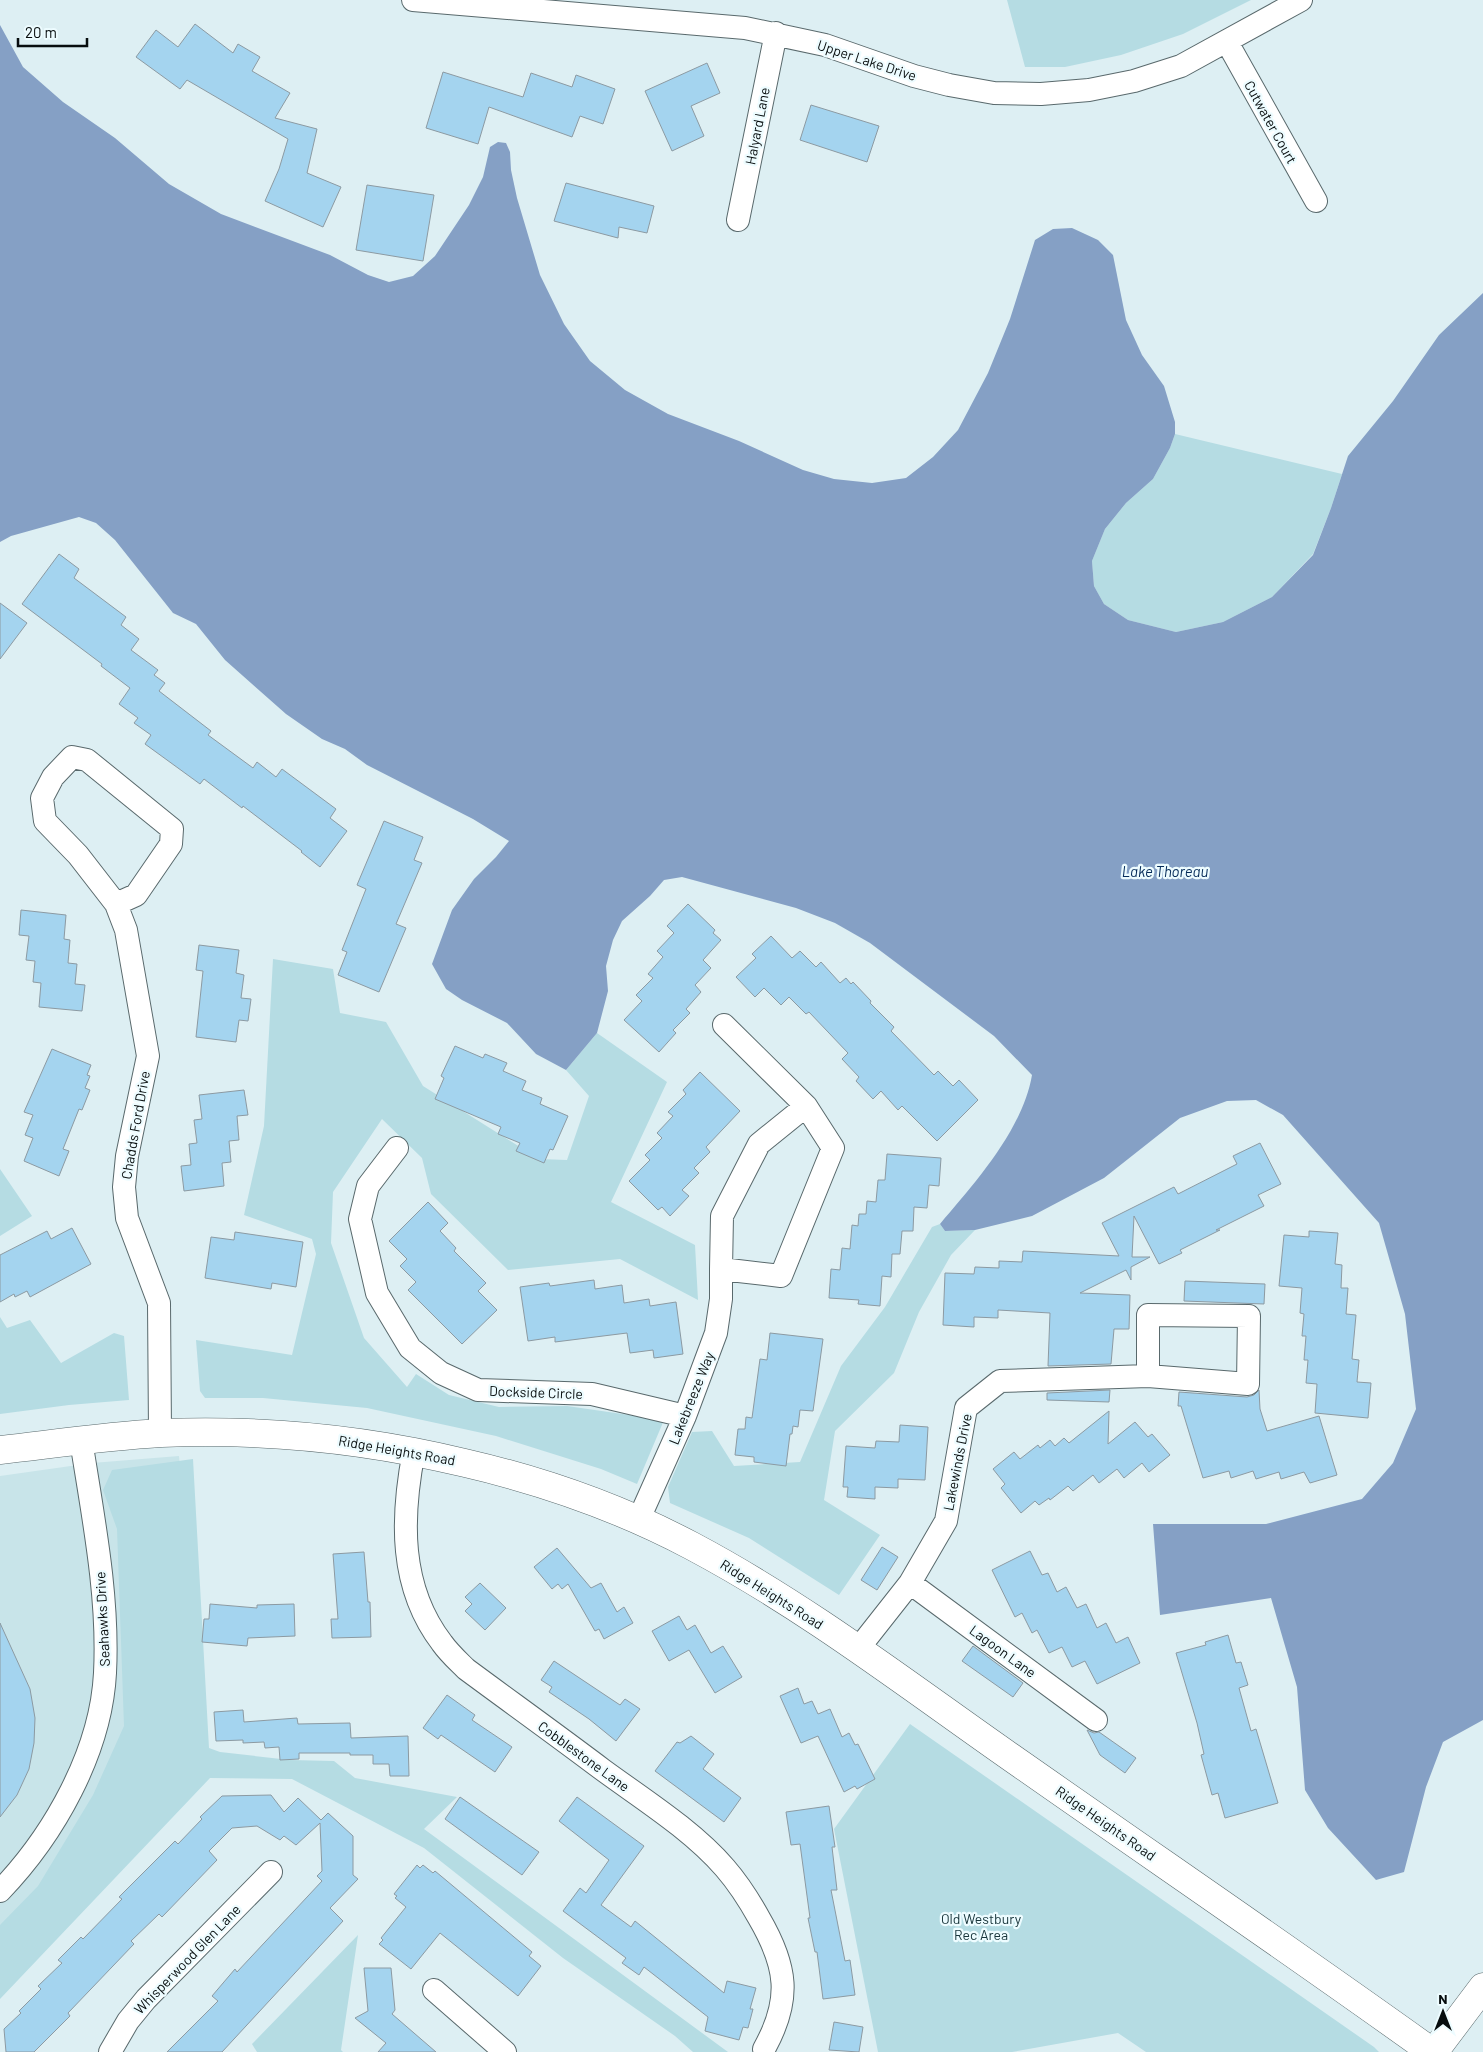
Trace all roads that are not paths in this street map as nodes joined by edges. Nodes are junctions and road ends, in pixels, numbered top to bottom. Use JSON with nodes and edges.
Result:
{"nodes":[{"id":1,"x":413,"y":0,"type":"edge"},
{"id":2,"x":1301,"y":0,"type":"edge"},
{"id":3,"x":776,"y":33,"type":"junction"},
{"id":4,"x":1226,"y":42,"type":"junction"},
{"id":5,"x":1316,"y":201,"type":"dead end"},
{"id":6,"x":738,"y":220,"type":"dead end"},
{"id":7,"x":116,"y":904,"type":"junction"},
{"id":8,"x":724,"y":1025,"type":"dead end"},
{"id":9,"x":806,"y":1106,"type":"junction"},
{"id":10,"x":397,"y":1148,"type":"dead end"},
{"id":11,"x":721,"y":1270,"type":"junction"},
{"id":12,"x":1148,"y":1376,"type":"junction"},
{"id":13,"x":685,"y":1416,"type":"junction"},
{"id":14,"x":160,"y":1433,"type":"junction"},
{"id":15,"x":81,"y":1440,"type":"junction"},
{"id":16,"x":0,"y":1450,"type":"edge"},
{"id":17,"x":414,"y":1451,"type":"junction"},
{"id":18,"x":638,"y":1521,"type":"junction"},
{"id":19,"x":910,"y":1583,"type":"junction"},
{"id":20,"x":858,"y":1649,"type":"junction"},
{"id":21,"x":1096,"y":1720,"type":"dead end"},
{"id":22,"x":271,"y":1872,"type":"dead end"},
{"id":23,"x":0,"y":1891,"type":"edge"},
{"id":24,"x":1483,"y":1987,"type":"edge"},
{"id":25,"x":434,"y":1990,"type":"dead end"},
{"id":26,"x":764,"y":2049,"type":"dead end"},
{"id":27,"x":110,"y":2052,"type":"edge"},
{"id":28,"x":505,"y":2052,"type":"edge"},
{"id":29,"x":1433,"y":2052,"type":"edge"}],
"edges":[{"from":1,"to":3,"type":"street","name":"Upper Lake Drive"},
{"from":2,"to":4,"type":"street","name":"Upper Lake Drive"},
{"from":3,"to":4,"type":"street","name":"Upper Lake Drive"},
{"from":3,"to":6,"type":"street","name":"Halyard Lane"},
{"from":4,"to":5,"type":"street","name":"Cutwater Court"},
{"from":7,"to":7,"type":"street","name":"Chadds Ford Drive"},
{"from":7,"to":14,"type":"street","name":"Chadds Ford Drive"},
{"from":8,"to":9,"type":"street"},
{"from":9,"to":11,"type":"street","name":"Lakebreeze Way"},
{"from":9,"to":11,"type":"street"},
{"from":10,"to":13,"type":"street","name":"Dockside Circle"},
{"from":11,"to":13,"type":"street","name":"Lakebreeze Way"},
{"from":12,"to":12,"type":"street","name":"Lakewinds Drive"},
{"from":12,"to":19,"type":"street","name":"Lakewinds Drive"},
{"from":13,"to":18,"type":"street","name":"Lakebreeze Way"},
{"from":14,"to":15,"type":"street","name":"Ridge Heights Road"},
{"from":14,"to":17,"type":"street","name":"Ridge Heights Road"},
{"from":15,"to":16,"type":"street","name":"Ridge Heights Road"},
{"from":15,"to":23,"type":"street","name":"Seahawks Drive"},
{"from":17,"to":18,"type":"street","name":"Ridge Heights Road"},
{"from":17,"to":26,"type":"street","name":"Cobblestone Lane"},
{"from":18,"to":20,"type":"street","name":"Ridge Heights Road"},
{"from":19,"to":20,"type":"street","name":"Lakewinds Drive"},
{"from":19,"to":21,"type":"street","name":"Lagoon Lane"},
{"from":20,"to":29,"type":"street","name":"Ridge Heights Road"},
{"from":22,"to":27,"type":"street","name":"Whisperwood Glen Lane"},
{"from":24,"to":29,"type":"street"},
{"from":25,"to":28,"type":"street"}]}
